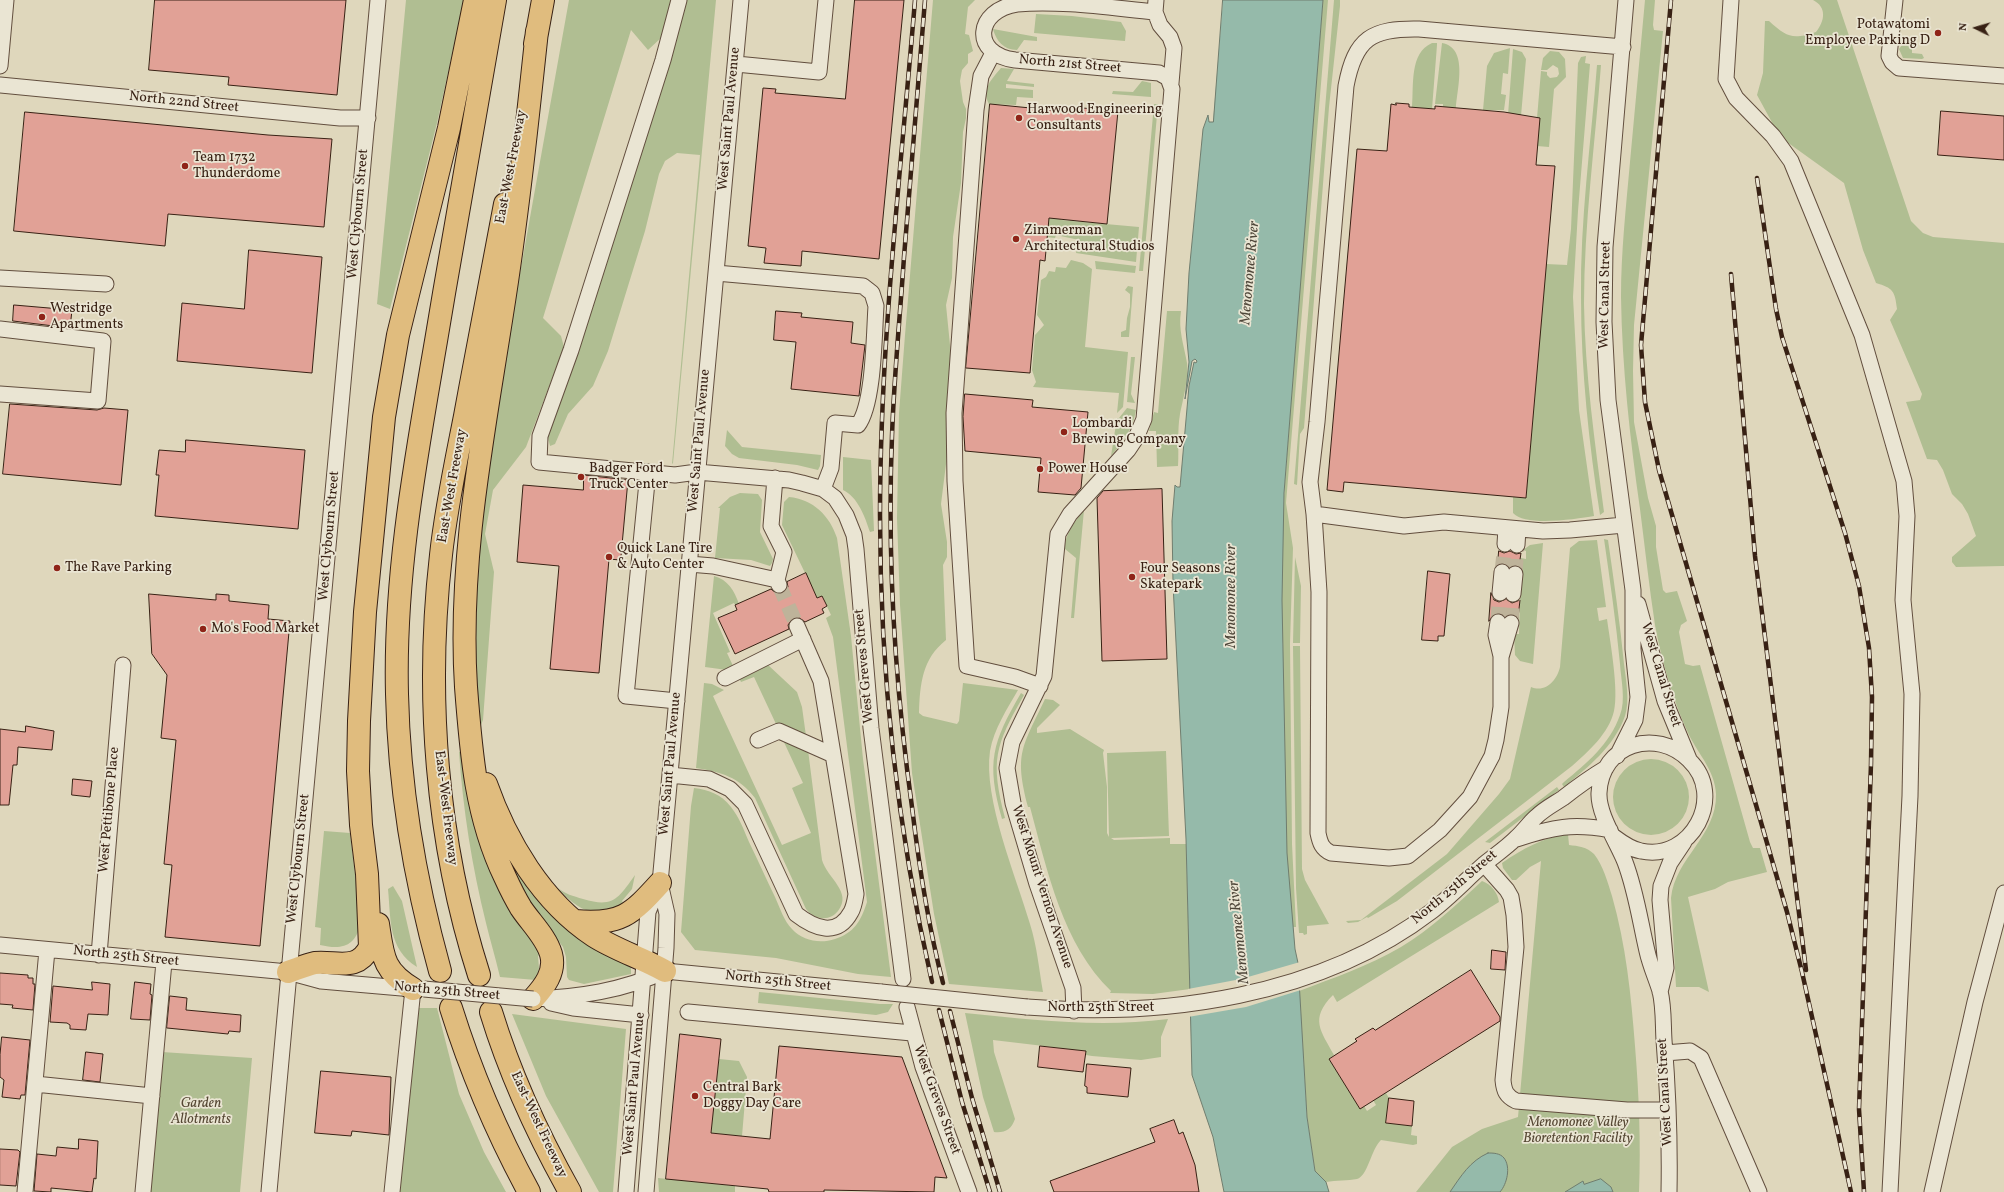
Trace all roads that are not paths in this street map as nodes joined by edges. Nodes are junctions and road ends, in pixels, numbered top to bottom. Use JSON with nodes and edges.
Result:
{"nodes":[{"id":1,"x":6,"y":0,"type":"edge"},
{"id":2,"x":378,"y":0,"type":"edge"},
{"id":3,"x":475,"y":0,"type":"edge"},
{"id":4,"x":495,"y":0,"type":"edge"},
{"id":5,"x":543,"y":0,"type":"edge"},
{"id":6,"x":679,"y":0,"type":"edge"},
{"id":7,"x":741,"y":0,"type":"edge"},
{"id":8,"x":826,"y":0,"type":"edge"},
{"id":9,"x":1626,"y":0,"type":"edge"},
{"id":10,"x":1731,"y":0,"type":"edge"},
{"id":11,"x":1894,"y":0,"type":"edge"},
{"id":12,"x":1156,"y":6,"type":"edge"},
{"id":13,"x":537,"y":31,"type":"junction"},
{"id":14,"x":1623,"y":47,"type":"junction"},
{"id":15,"x":993,"y":53,"type":"junction"},
{"id":16,"x":736,"y":64,"type":"junction"},
{"id":17,"x":0,"y":66,"type":"edge"},
{"id":18,"x":2004,"y":76,"type":"edge"},
{"id":19,"x":1171,"y":83,"type":"junction"},
{"id":20,"x":0,"y":85,"type":"edge"},
{"id":21,"x":368,"y":118,"type":"junction"},
{"id":22,"x":716,"y":273,"type":"junction"},
{"id":23,"x":0,"y":278,"type":"edge"},
{"id":24,"x":106,"y":284,"type":"dead end"},
{"id":25,"x":0,"y":329,"type":"edge"},
{"id":26,"x":0,"y":394,"type":"edge"},
{"id":27,"x":648,"y":472,"type":"junction"},
{"id":28,"x":697,"y":472,"type":"junction"},
{"id":29,"x":775,"y":478,"type":"junction"},
{"id":30,"x":823,"y":489,"type":"junction"},
{"id":31,"x":1314,"y":514,"type":"junction"},
{"id":32,"x":1624,"y":525,"type":"junction"},
{"id":33,"x":1512,"y":528,"type":"junction"},
{"id":34,"x":1511,"y":544,"type":"tunnel mouth"},
{"id":35,"x":689,"y":564,"type":"junction"},
{"id":36,"x":1508,"y":573,"type":"tunnel mouth"},
{"id":37,"x":1633,"y":590,"type":"junction"},
{"id":38,"x":1507,"y":594,"type":"tunnel mouth"},
{"id":39,"x":1504,"y":622,"type":"tunnel mouth"},
{"id":40,"x":123,"y":665,"type":"dead end"},
{"id":41,"x":725,"y":678,"type":"dead end"},
{"id":42,"x":1040,"y":686,"type":"junction"},
{"id":43,"x":677,"y":701,"type":"junction"},
{"id":44,"x":468,"y":713,"type":"junction"},
{"id":45,"x":758,"y":740,"type":"dead end"},
{"id":46,"x":833,"y":755,"type":"junction"},
{"id":47,"x":1617,"y":756,"type":"junction"},
{"id":48,"x":1690,"y":760,"type":"junction"},
{"id":49,"x":1606,"y":768,"type":"junction"},
{"id":50,"x":670,"y":776,"type":"junction"},
{"id":51,"x":1612,"y":833,"type":"junction"},
{"id":52,"x":1687,"y":838,"type":"junction"},
{"id":53,"x":1516,"y":839,"type":"junction"},
{"id":54,"x":1484,"y":864,"type":"junction"},
{"id":55,"x":367,"y":874,"type":"junction"},
{"id":56,"x":660,"y":883,"type":"junction"},
{"id":57,"x":2004,"y":893,"type":"edge"},
{"id":58,"x":575,"y":921,"type":"junction"},
{"id":59,"x":0,"y":945,"type":"edge"},
{"id":60,"x":47,"y":950,"type":"junction"},
{"id":61,"x":99,"y":955,"type":"junction"},
{"id":62,"x":645,"y":960,"type":"junction"},
{"id":63,"x":164,"y":962,"type":"junction"},
{"id":64,"x":440,"y":971,"type":"dead end"},
{"id":65,"x":665,"y":971,"type":"junction"},
{"id":66,"x":288,"y":972,"type":"junction"},
{"id":67,"x":479,"y":975,"type":"dead end"},
{"id":68,"x":903,"y":979,"type":"dead end"},
{"id":69,"x":643,"y":981,"type":"junction"},
{"id":70,"x":418,"y":989,"type":"junction"},
{"id":71,"x":1660,"y":992,"type":"junction"},
{"id":72,"x":533,"y":999,"type":"junction"},
{"id":73,"x":907,"y":1007,"type":"dead end"},
{"id":74,"x":451,"y":1008,"type":"dead end"},
{"id":75,"x":1074,"y":1011,"type":"junction"},
{"id":76,"x":491,"y":1012,"type":"dead end"},
{"id":77,"x":688,"y":1012,"type":"dead end"},
{"id":78,"x":640,"y":1015,"type":"junction"},
{"id":79,"x":912,"y":1033,"type":"junction"},
{"id":80,"x":1665,"y":1054,"type":"junction"},
{"id":81,"x":35,"y":1084,"type":"junction"},
{"id":82,"x":152,"y":1096,"type":"junction"},
{"id":83,"x":1668,"y":1110,"type":"junction"},
{"id":84,"x":25,"y":1192,"type":"edge"},
{"id":85,"x":143,"y":1192,"type":"edge"},
{"id":86,"x":269,"y":1192,"type":"edge"},
{"id":87,"x":392,"y":1192,"type":"edge"},
{"id":88,"x":529,"y":1192,"type":"edge"},
{"id":89,"x":570,"y":1192,"type":"edge"},
{"id":90,"x":626,"y":1192,"type":"edge"},
{"id":91,"x":646,"y":1192,"type":"edge"},
{"id":92,"x":969,"y":1192,"type":"edge"},
{"id":93,"x":1668,"y":1192,"type":"edge"},
{"id":94,"x":1759,"y":1192,"type":"edge"},
{"id":95,"x":1890,"y":1192,"type":"edge"},
{"id":96,"x":1932,"y":1192,"type":"edge"}],
"edges":[{"from":1,"to":17,"type":"street"},
{"from":2,"to":21,"type":"street","name":"West Clybourn Street"},
{"from":3,"to":55,"type":"highway"},
{"from":4,"to":64,"type":"highway"},
{"from":5,"to":13,"type":"highway","name":"East-West Freeway"},
{"from":6,"to":27,"type":"street","name":"West Greves Street"},
{"from":7,"to":16,"type":"street","name":"West Saint Paul Avenue"},
{"from":8,"to":16,"type":"street"},
{"from":9,"to":14,"type":"street","name":"West Canal Street"},
{"from":10,"to":95,"type":"street"},
{"from":11,"to":18,"type":"street"},
{"from":12,"to":15,"type":"street"},
{"from":12,"to":19,"type":"street","name":"West Mount Vernon Avenue"},
{"from":13,"to":44,"type":"highway"},
{"from":13,"to":67,"type":"highway","name":"East-West Freeway"},
{"from":14,"to":31,"type":"street"},
{"from":14,"to":32,"type":"street","name":"West Canal Street"},
{"from":15,"to":19,"type":"street","name":"North 21st Street"},
{"from":15,"to":42,"type":"street"},
{"from":16,"to":22,"type":"street","name":"West Saint Paul Avenue"},
{"from":19,"to":42,"type":"street","name":"West Mount Vernon Avenue"},
{"from":20,"to":21,"type":"street","name":"North 22nd Street"},
{"from":21,"to":66,"type":"street","name":"West Clybourn Street"},
{"from":22,"to":28,"type":"street","name":"West Saint Paul Avenue"},
{"from":22,"to":30,"type":"street"},
{"from":23,"to":24,"type":"street"},
{"from":25,"to":26,"type":"street"},
{"from":27,"to":28,"type":"street","name":"West Greves Street"},
{"from":27,"to":43,"type":"street"},
{"from":28,"to":29,"type":"street","name":"West Greves Street"},
{"from":28,"to":35,"type":"street","name":"West Saint Paul Avenue"},
{"from":29,"to":30,"type":"street","name":"West Greves Street"},
{"from":29,"to":35,"type":"street"},
{"from":30,"to":68,"type":"street","name":"West Greves Street"},
{"from":31,"to":33,"type":"street"},
{"from":31,"to":39,"type":"street"},
{"from":32,"to":33,"type":"street"},
{"from":32,"to":37,"type":"street","name":"West Canal Street"},
{"from":33,"to":34,"type":"street"},
{"from":35,"to":43,"type":"street","name":"West Saint Paul Avenue"},
{"from":36,"to":38,"type":"street"},
{"from":37,"to":47,"type":"street","name":"West Canal Street"},
{"from":37,"to":48,"type":"street","name":"West Canal Street"},
{"from":40,"to":61,"type":"street","name":"West Pettibone Place"},
{"from":41,"to":46,"type":"street"},
{"from":42,"to":75,"type":"street","name":"West Mount Vernon Avenue"},
{"from":43,"to":50,"type":"street","name":"West Saint Paul Avenue"},
{"from":44,"to":58,"type":"highway"},
{"from":44,"to":72,"type":"highway"},
{"from":45,"to":46,"type":"street"},
{"from":46,"to":50,"type":"street"},
{"from":47,"to":48,"type":"street"},
{"from":47,"to":49,"type":"street"},
{"from":48,"to":52,"type":"street"},
{"from":49,"to":51,"type":"street"},
{"from":49,"to":53,"type":"street","name":"North 25th Street"},
{"from":50,"to":56,"type":"street","name":"West Saint Paul Avenue"},
{"from":51,"to":52,"type":"street"},
{"from":51,"to":53,"type":"street","name":"North 25th Street"},
{"from":51,"to":71,"type":"street","name":"West Canal Street"},
{"from":52,"to":71,"type":"street","name":"West Canal Street"},
{"from":53,"to":54,"type":"street","name":"North 25th Street"},
{"from":54,"to":75,"type":"street","name":"North 25th Street"},
{"from":54,"to":83,"type":"street"},
{"from":55,"to":66,"type":"highway"},
{"from":55,"to":70,"type":"highway"},
{"from":56,"to":58,"type":"highway"},
{"from":56,"to":62,"type":"street","name":"West Saint Paul Avenue"},
{"from":56,"to":65,"type":"street","name":"West Saint Paul Avenue"},
{"from":57,"to":96,"type":"street"},
{"from":58,"to":62,"type":"highway"},
{"from":59,"to":60,"type":"street","name":"North 25th Street"},
{"from":60,"to":61,"type":"street","name":"North 25th Street"},
{"from":60,"to":81,"type":"street"},
{"from":61,"to":63,"type":"street","name":"North 25th Street"},
{"from":62,"to":65,"type":"highway"},
{"from":62,"to":69,"type":"street","name":"West Saint Paul Avenue"},
{"from":63,"to":66,"type":"street","name":"North 25th Street"},
{"from":63,"to":82,"type":"street"},
{"from":65,"to":69,"type":"street","name":"North 25th Street"},
{"from":65,"to":75,"type":"street","name":"North 25th Street","bridge":true},
{"from":65,"to":91,"type":"street","name":"West Saint Paul Avenue"},
{"from":66,"to":70,"type":"street","name":"North 25th Street"},
{"from":66,"to":86,"type":"street","name":"West Clybourn Street"},
{"from":69,"to":72,"type":"street","name":"North 25th Street"},
{"from":69,"to":78,"type":"street","name":"West Saint Paul Avenue"},
{"from":70,"to":72,"type":"street","name":"North 25th Street","bridge":true},
{"from":70,"to":87,"type":"street"},
{"from":71,"to":80,"type":"street","name":"West Canal Street"},
{"from":72,"to":78,"type":"street"},
{"from":73,"to":79,"type":"street","name":"West Greves Street"},
{"from":74,"to":88,"type":"highway"},
{"from":76,"to":89,"type":"highway","name":"East-West Freeway"},
{"from":77,"to":79,"type":"street"},
{"from":78,"to":90,"type":"street","name":"West Saint Paul Avenue"},
{"from":79,"to":92,"type":"street","name":"West Greves Street"},
{"from":80,"to":83,"type":"street","name":"West Canal Street"},
{"from":80,"to":94,"type":"street"},
{"from":81,"to":82,"type":"street"},
{"from":81,"to":84,"type":"street"},
{"from":82,"to":85,"type":"street"},
{"from":83,"to":93,"type":"street","name":"West Canal Street"}]}
